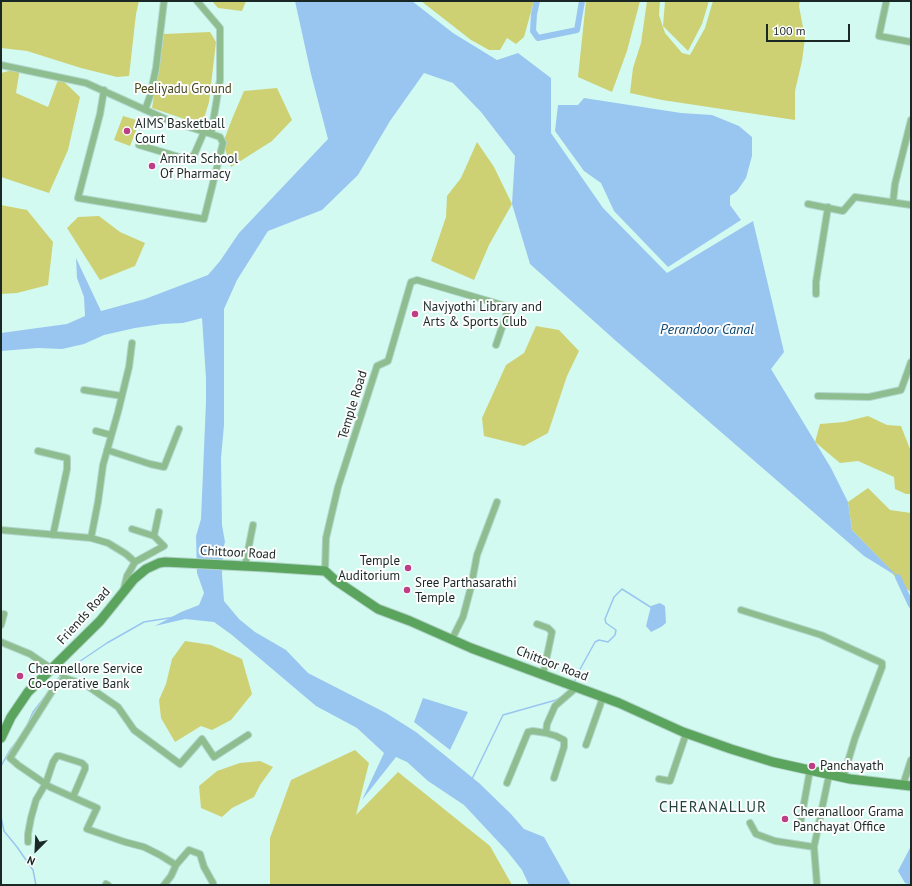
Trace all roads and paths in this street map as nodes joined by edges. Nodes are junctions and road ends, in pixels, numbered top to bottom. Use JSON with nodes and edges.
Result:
{"nodes":[{"id":1,"x":164,"y":1,"type":"edge"},
{"id":2,"x":197,"y":1,"type":"edge"},
{"id":3,"x":886,"y":3,"type":"dead end"},
{"id":4,"x":911,"y":42,"type":"edge"},
{"id":5,"x":1,"y":65,"type":"edge"},
{"id":6,"x":104,"y":90,"type":"junction"},
{"id":7,"x":146,"y":110,"type":"junction"},
{"id":8,"x":911,"y":120,"type":"edge"},
{"id":9,"x":204,"y":132,"type":"junction"},
{"id":10,"x":211,"y":134,"type":"junction"},
{"id":11,"x":139,"y":145,"type":"dead end"},
{"id":12,"x":893,"y":202,"type":"junction"},
{"id":13,"x":808,"y":204,"type":"dead end"},
{"id":14,"x":911,"y":205,"type":"edge"},
{"id":15,"x":828,"y":207,"type":"junction"},
{"id":16,"x":816,"y":294,"type":"dead end"},
{"id":17,"x":132,"y":343,"type":"dead end"},
{"id":18,"x":496,"y":345,"type":"dead end"},
{"id":19,"x":911,"y":362,"type":"edge"},
{"id":20,"x":84,"y":390,"type":"dead end"},
{"id":21,"x":122,"y":396,"type":"junction"},
{"id":22,"x":818,"y":396,"type":"dead end"},
{"id":23,"x":180,"y":429,"type":"dead end"},
{"id":24,"x":96,"y":431,"type":"dead end"},
{"id":25,"x":111,"y":435,"type":"junction"},
{"id":26,"x":107,"y":450,"type":"junction"},
{"id":27,"x":38,"y":451,"type":"dead end"},
{"id":28,"x":497,"y":502,"type":"dead end"},
{"id":29,"x":159,"y":512,"type":"dead end"},
{"id":30,"x":253,"y":525,"type":"dead end"},
{"id":31,"x":132,"y":529,"type":"dead end"},
{"id":32,"x":1,"y":530,"type":"edge"},
{"id":33,"x":53,"y":535,"type":"junction"},
{"id":34,"x":154,"y":536,"type":"junction"},
{"id":35,"x":91,"y":538,"type":"junction"},
{"id":36,"x":135,"y":562,"type":"junction"},
{"id":37,"x":191,"y":564,"type":"joint"},
{"id":38,"x":245,"y":566,"type":"junction"},
{"id":39,"x":325,"y":571,"type":"junction"},
{"id":40,"x":123,"y":592,"type":"junction"},
{"id":41,"x":741,"y":610,"type":"dead end"},
{"id":42,"x":4,"y":614,"type":"dead end"},
{"id":43,"x":537,"y":624,"type":"dead end"},
{"id":44,"x":1,"y":625,"type":"edge"},
{"id":45,"x":452,"y":639,"type":"junction"},
{"id":46,"x":1,"y":642,"type":"edge"},
{"id":47,"x":55,"y":668,"type":"junction"},
{"id":48,"x":543,"y":675,"type":"junction"},
{"id":49,"x":65,"y":677,"type":"junction"},
{"id":50,"x":573,"y":686,"type":"junction"},
{"id":51,"x":603,"y":697,"type":"junction"},
{"id":52,"x":546,"y":733,"type":"junction"},
{"id":53,"x":686,"y":734,"type":"junction"},
{"id":54,"x":2,"y":735,"type":"edge"},
{"id":55,"x":248,"y":735,"type":"dead end"},
{"id":56,"x":586,"y":745,"type":"dead end"},
{"id":57,"x":911,"y":760,"type":"edge"},
{"id":58,"x":810,"y":770,"type":"junction"},
{"id":59,"x":829,"y":774,"type":"junction"},
{"id":60,"x":554,"y":778,"type":"dead end"},
{"id":61,"x":843,"y":778,"type":"junction"},
{"id":62,"x":659,"y":779,"type":"dead end"},
{"id":63,"x":46,"y":783,"type":"junction"},
{"id":64,"x":507,"y":783,"type":"dead end"},
{"id":65,"x":907,"y":786,"type":"edge"},
{"id":66,"x":73,"y":797,"type":"junction"},
{"id":67,"x":801,"y":820,"type":"dead end"},
{"id":68,"x":750,"y":823,"type":"dead end"},
{"id":69,"x":28,"y":842,"type":"dead end"},
{"id":70,"x":814,"y":847,"type":"junction"},
{"id":71,"x":176,"y":864,"type":"junction"},
{"id":72,"x":213,"y":883,"type":"dead end"},
{"id":73,"x":164,"y":885,"type":"edge"},
{"id":74,"x":816,"y":885,"type":"edge"}],
"edges":[{"from":1,"to":7,"type":"street"},
{"from":2,"to":10,"type":"street"},
{"from":3,"to":4,"type":"street"},
{"from":5,"to":6,"type":"street"},
{"from":6,"to":7,"type":"street"},
{"from":6,"to":10,"type":"street"},
{"from":7,"to":9,"type":"street"},
{"from":8,"to":12,"type":"street"},
{"from":9,"to":10,"type":"street"},
{"from":9,"to":11,"type":"street"},
{"from":12,"to":14,"type":"street"},
{"from":12,"to":15,"type":"street"},
{"from":13,"to":15,"type":"street"},
{"from":15,"to":16,"type":"street"},
{"from":17,"to":21,"type":"street"},
{"from":18,"to":39,"type":"street","name":"Temple Road"},
{"from":19,"to":22,"type":"street"},
{"from":20,"to":21,"type":"street"},
{"from":21,"to":25,"type":"street"},
{"from":23,"to":26,"type":"street"},
{"from":24,"to":25,"type":"street"},
{"from":25,"to":26,"type":"street"},
{"from":26,"to":35,"type":"street"},
{"from":27,"to":33,"type":"street"},
{"from":28,"to":45,"type":"street"},
{"from":29,"to":34,"type":"street"},
{"from":30,"to":38,"type":"street"},
{"from":31,"to":34,"type":"street"},
{"from":32,"to":33,"type":"street"},
{"from":33,"to":35,"type":"street"},
{"from":34,"to":36,"type":"street"},
{"from":35,"to":36,"type":"street"},
{"from":36,"to":40,"type":"street"},
{"from":37,"to":38,"type":"main road","name":"Chittoor Road"},
{"from":37,"to":40,"type":"main road","name":"Friends Road"},
{"from":38,"to":39,"type":"main road","name":"Chittoor Road"},
{"from":39,"to":45,"type":"main road","name":"Chittoor Road"},
{"from":40,"to":47,"type":"main road","name":"Friends Road"},
{"from":41,"to":61,"type":"street"},
{"from":42,"to":44,"type":"street"},
{"from":43,"to":48,"type":"street"},
{"from":45,"to":48,"type":"main road","name":"Chittoor Road"},
{"from":46,"to":47,"type":"street"},
{"from":47,"to":49,"type":"street"},
{"from":47,"to":54,"type":"main road","name":"Friends Road"},
{"from":48,"to":50,"type":"main road","name":"Chittoor Road"},
{"from":49,"to":55,"type":"street"},
{"from":49,"to":63,"type":"street"},
{"from":50,"to":51,"type":"main road","name":"Chittoor Road"},
{"from":50,"to":52,"type":"street"},
{"from":51,"to":53,"type":"main road","name":"Chittoor Road"},
{"from":51,"to":56,"type":"street"},
{"from":52,"to":60,"type":"street"},
{"from":52,"to":64,"type":"street"},
{"from":53,"to":58,"type":"main road","name":"Chittoor Road"},
{"from":53,"to":62,"type":"street"},
{"from":57,"to":65,"type":"street"},
{"from":58,"to":59,"type":"main road","name":"Chittoor Road"},
{"from":58,"to":67,"type":"street"},
{"from":59,"to":61,"type":"main road","name":"Chittoor Road"},
{"from":59,"to":70,"type":"street"},
{"from":61,"to":65,"type":"main road","name":"Chittoor Road"},
{"from":63,"to":66,"type":"street"},
{"from":63,"to":66,"type":"street"},
{"from":63,"to":69,"type":"street"},
{"from":66,"to":71,"type":"street"},
{"from":68,"to":70,"type":"street"},
{"from":70,"to":74,"type":"street"},
{"from":71,"to":72,"type":"street"},
{"from":71,"to":73,"type":"street"}]}
